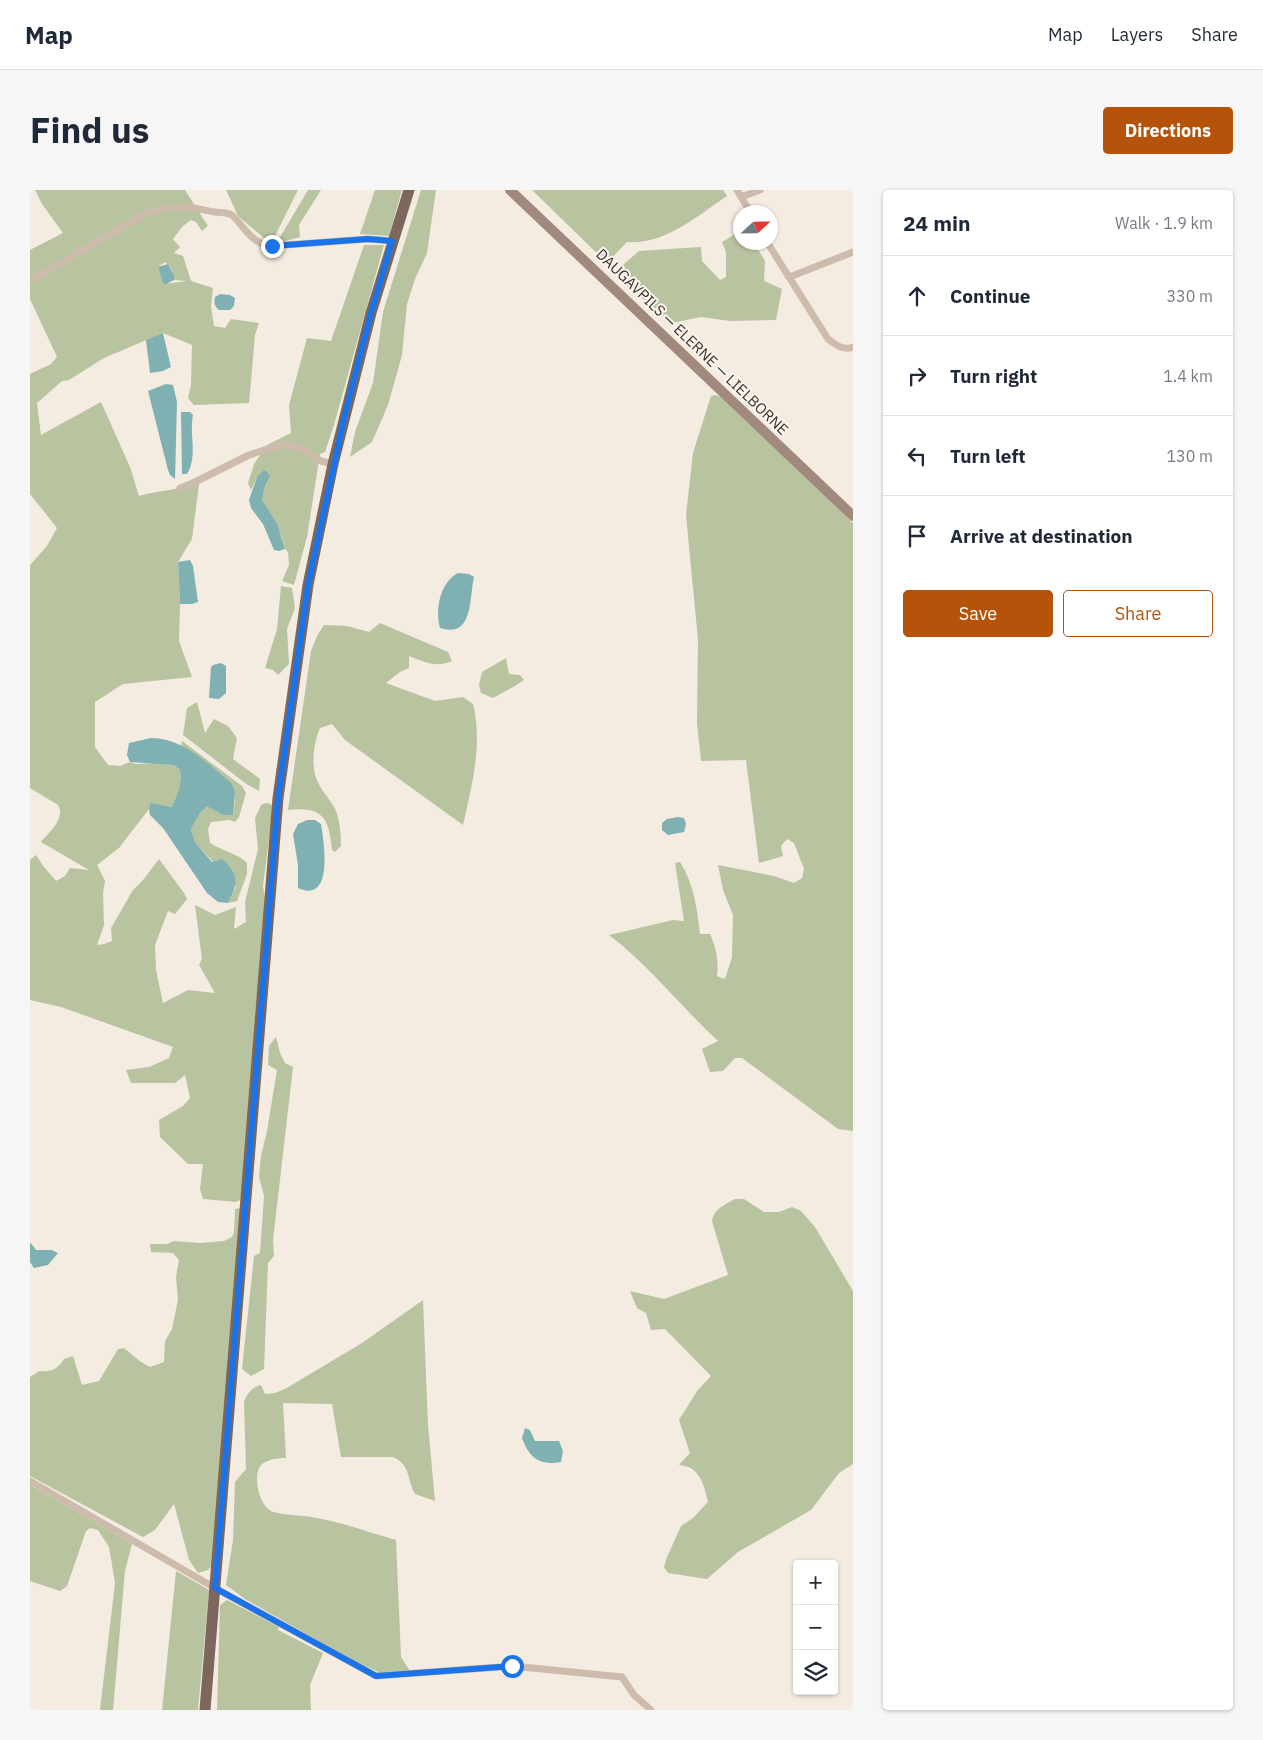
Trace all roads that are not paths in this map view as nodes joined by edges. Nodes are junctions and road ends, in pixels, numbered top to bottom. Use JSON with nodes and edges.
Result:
{"nodes":[{"id":1,"x":409,"y":190,"type":"edge"},
{"id":2,"x":510,"y":190,"type":"edge"},
{"id":3,"x":737,"y":190,"type":"edge"},
{"id":4,"x":760,"y":190,"type":"edge"},
{"id":5,"x":741,"y":197,"type":"junction"},
{"id":6,"x":746,"y":205,"type":"edge"},
{"id":7,"x":392,"y":241,"type":"junction"},
{"id":8,"x":772,"y":250,"type":"edge"},
{"id":9,"x":853,"y":252,"type":"edge"},
{"id":10,"x":788,"y":276,"type":"junction"},
{"id":11,"x":30,"y":281,"type":"edge"},
{"id":12,"x":851,"y":348,"type":"edge"},
{"id":13,"x":333,"y":464,"type":"junction"},
{"id":14,"x":180,"y":488,"type":"dead end"},
{"id":15,"x":853,"y":516,"type":"edge"},
{"id":16,"x":30,"y":1481,"type":"edge"},
{"id":17,"x":215,"y":1588,"type":"junction"},
{"id":18,"x":205,"y":1710,"type":"edge"},
{"id":19,"x":651,"y":1710,"type":"edge"}],
"edges":[{"from":1,"to":7,"type":"main road"},
{"from":2,"to":15,"type":"main road","name":"DAUGAVPILS — ELERNE — LIELBORNE"},
{"from":3,"to":5,"type":"street"},
{"from":4,"to":5,"type":"street"},
{"from":5,"to":6,"type":"street"},
{"from":7,"to":11,"type":"street"},
{"from":7,"to":13,"type":"main road"},
{"from":8,"to":10,"type":"street"},
{"from":9,"to":10,"type":"street"},
{"from":10,"to":12,"type":"street"},
{"from":13,"to":14,"type":"street"},
{"from":13,"to":17,"type":"main road"},
{"from":16,"to":17,"type":"street"},
{"from":17,"to":18,"type":"main road"},
{"from":17,"to":19,"type":"street"}]}
